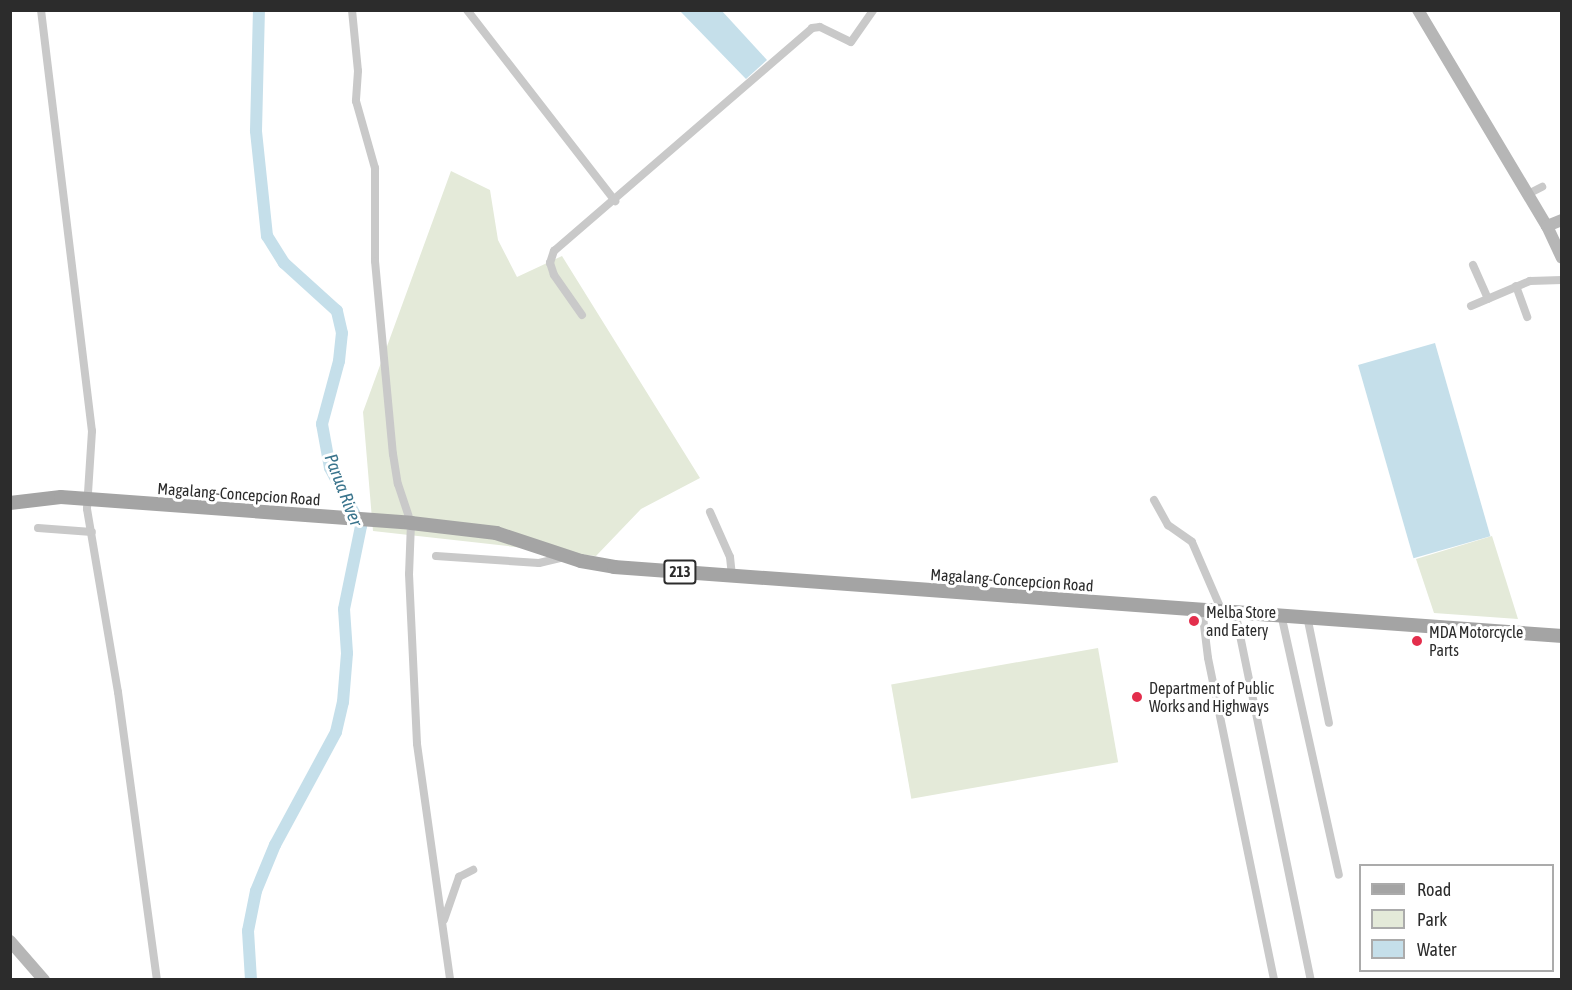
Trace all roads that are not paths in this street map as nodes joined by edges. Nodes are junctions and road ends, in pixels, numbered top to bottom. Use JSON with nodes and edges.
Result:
{"nodes":[{"id":1,"x":40,"y":10,"type":"edge"},
{"id":2,"x":352,"y":10,"type":"edge"},
{"id":3,"x":467,"y":10,"type":"edge"},
{"id":4,"x":873,"y":10,"type":"edge"},
{"id":5,"x":1418,"y":10,"type":"edge"},
{"id":6,"x":1542,"y":187,"type":"dead end"},
{"id":7,"x":1528,"y":194,"type":"junction"},
{"id":8,"x":615,"y":201,"type":"junction"},
{"id":9,"x":1562,"y":220,"type":"edge"},
{"id":10,"x":1547,"y":226,"type":"junction"},
{"id":11,"x":1562,"y":258,"type":"edge"},
{"id":12,"x":1473,"y":264,"type":"dead end"},
{"id":13,"x":1562,"y":280,"type":"edge"},
{"id":14,"x":1516,"y":286,"type":"junction"},
{"id":15,"x":1488,"y":298,"type":"junction"},
{"id":16,"x":1471,"y":306,"type":"dead end"},
{"id":17,"x":582,"y":315,"type":"dead end"},
{"id":18,"x":1527,"y":317,"type":"dead end"},
{"id":19,"x":1154,"y":500,"type":"dead end"},
{"id":20,"x":10,"y":503,"type":"edge"},
{"id":21,"x":90,"y":505,"type":"junction"},
{"id":22,"x":10,"y":508,"type":"edge"},
{"id":23,"x":710,"y":512,"type":"dead end"},
{"id":24,"x":409,"y":527,"type":"junction"},
{"id":25,"x":38,"y":528,"type":"dead end"},
{"id":26,"x":92,"y":532,"type":"junction"},
{"id":27,"x":436,"y":556,"type":"dead end"},
{"id":28,"x":565,"y":557,"type":"junction"},
{"id":29,"x":732,"y":576,"type":"junction"},
{"id":30,"x":1202,"y":609,"type":"junction"},
{"id":31,"x":1221,"y":609,"type":"junction"},
{"id":32,"x":1235,"y":610,"type":"junction"},
{"id":33,"x":1281,"y":614,"type":"junction"},
{"id":34,"x":1307,"y":616,"type":"junction"},
{"id":35,"x":1562,"y":636,"type":"edge"},
{"id":36,"x":1329,"y":723,"type":"dead end"},
{"id":37,"x":473,"y":870,"type":"dead end"},
{"id":38,"x":1339,"y":875,"type":"dead end"},
{"id":39,"x":444,"y":921,"type":"junction"},
{"id":40,"x":10,"y":941,"type":"edge"},
{"id":41,"x":44,"y":980,"type":"edge"},
{"id":42,"x":157,"y":980,"type":"edge"},
{"id":43,"x":450,"y":980,"type":"edge"},
{"id":44,"x":1274,"y":980,"type":"edge"},
{"id":45,"x":1311,"y":980,"type":"edge"}],
"edges":[{"from":1,"to":21,"type":"street"},
{"from":2,"to":24,"type":"street"},
{"from":3,"to":8,"type":"street"},
{"from":4,"to":8,"type":"street"},
{"from":5,"to":7,"type":"street"},
{"from":6,"to":7,"type":"street"},
{"from":7,"to":10,"type":"street"},
{"from":8,"to":17,"type":"street"},
{"from":9,"to":10,"type":"street"},
{"from":10,"to":11,"type":"street"},
{"from":12,"to":15,"type":"street"},
{"from":13,"to":14,"type":"street"},
{"from":14,"to":15,"type":"street"},
{"from":14,"to":18,"type":"street"},
{"from":15,"to":16,"type":"street"},
{"from":19,"to":31,"type":"street"},
{"from":20,"to":21,"type":"main road","name":"Magalang-Concepcion Road","number":"213"},
{"from":21,"to":22,"type":"main road","name":"Magalang-Concepcion Road","number":"213"},
{"from":21,"to":24,"type":"main road","name":"Magalang-Concepcion Road","number":"213"},
{"from":21,"to":26,"type":"street"},
{"from":23,"to":29,"type":"street"},
{"from":24,"to":28,"type":"main road","name":"Magalang-Concepcion Road","number":"213"},
{"from":24,"to":39,"type":"street"},
{"from":25,"to":26,"type":"street"},
{"from":26,"to":42,"type":"street"},
{"from":27,"to":28,"type":"street"},
{"from":28,"to":29,"type":"main road","name":"Magalang-Concepcion Road","number":"213"},
{"from":29,"to":30,"type":"main road","name":"Magalang-Concepcion Road","number":"213"},
{"from":30,"to":31,"type":"main road","name":"Magalang-Concepcion Road","number":"213"},
{"from":30,"to":44,"type":"street"},
{"from":31,"to":32,"type":"main road","name":"Magalang-Concepcion Road","number":"213"},
{"from":32,"to":33,"type":"main road","name":"Magalang-Concepcion Road","number":"213"},
{"from":32,"to":45,"type":"street"},
{"from":33,"to":34,"type":"main road","name":"Magalang-Concepcion Road","number":"213"},
{"from":33,"to":38,"type":"street"},
{"from":34,"to":35,"type":"main road","name":"Magalang-Concepcion Road","number":"213"},
{"from":34,"to":36,"type":"street"},
{"from":37,"to":39,"type":"street"},
{"from":39,"to":43,"type":"street"},
{"from":40,"to":41,"type":"street"}]}
